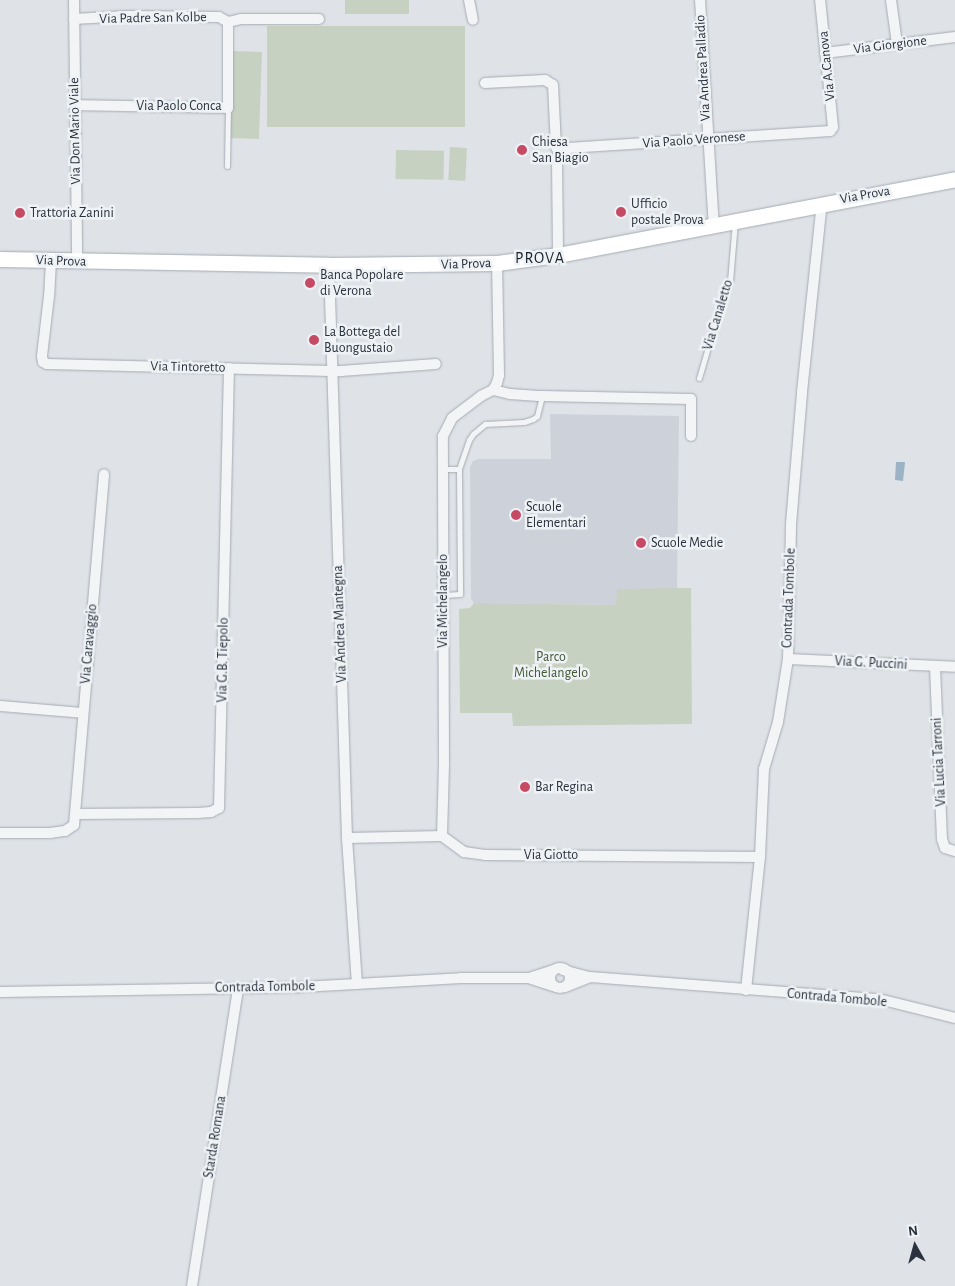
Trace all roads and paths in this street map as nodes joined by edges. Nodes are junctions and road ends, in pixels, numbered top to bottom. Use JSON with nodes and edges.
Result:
{"nodes":[{"id":1,"x":74,"y":0,"type":"edge"},
{"id":2,"x":469,"y":0,"type":"edge"},
{"id":3,"x":700,"y":0,"type":"edge"},
{"id":4,"x":820,"y":0,"type":"edge"},
{"id":5,"x":891,"y":0,"type":"edge"},
{"id":6,"x":319,"y":18,"type":"dead end"},
{"id":7,"x":74,"y":19,"type":"junction"},
{"id":8,"x":473,"y":20,"type":"dead end"},
{"id":9,"x":228,"y":22,"type":"junction"},
{"id":10,"x":955,"y":37,"type":"edge"},
{"id":11,"x":897,"y":44,"type":"junction"},
{"id":12,"x":825,"y":53,"type":"junction"},
{"id":13,"x":485,"y":83,"type":"dead end"},
{"id":14,"x":75,"y":105,"type":"junction"},
{"id":15,"x":228,"y":108,"type":"junction"},
{"id":16,"x":830,"y":131,"type":"joint"},
{"id":17,"x":707,"y":139,"type":"junction"},
{"id":18,"x":559,"y":152,"type":"junction"},
{"id":19,"x":227,"y":166,"type":"dead end"},
{"id":20,"x":955,"y":179,"type":"edge"},
{"id":21,"x":822,"y":203,"type":"junction"},
{"id":22,"x":735,"y":222,"type":"junction"},
{"id":23,"x":714,"y":226,"type":"junction"},
{"id":24,"x":558,"y":255,"type":"junction"},
{"id":25,"x":0,"y":259,"type":"edge"},
{"id":26,"x":51,"y":261,"type":"junction"},
{"id":27,"x":77,"y":262,"type":"junction"},
{"id":28,"x":497,"y":263,"type":"junction"},
{"id":29,"x":329,"y":264,"type":"junction"},
{"id":30,"x":436,"y":364,"type":"dead end"},
{"id":31,"x":229,"y":368,"type":"junction"},
{"id":32,"x":331,"y":371,"type":"junction"},
{"id":33,"x":699,"y":378,"type":"dead end"},
{"id":34,"x":493,"y":390,"type":"junction"},
{"id":35,"x":542,"y":396,"type":"junction"},
{"id":36,"x":691,"y":436,"type":"dead end"},
{"id":37,"x":443,"y":469,"type":"junction"},
{"id":38,"x":459,"y":469,"type":"junction"},
{"id":39,"x":104,"y":474,"type":"dead end"},
{"id":40,"x":443,"y":595,"type":"junction"},
{"id":41,"x":788,"y":659,"type":"junction"},
{"id":42,"x":935,"y":666,"type":"junction"},
{"id":43,"x":955,"y":667,"type":"edge"},
{"id":44,"x":0,"y":706,"type":"edge"},
{"id":45,"x":84,"y":713,"type":"junction"},
{"id":46,"x":76,"y":814,"type":"junction"},
{"id":47,"x":0,"y":833,"type":"edge"},
{"id":48,"x":442,"y":836,"type":"junction"},
{"id":49,"x":347,"y":838,"type":"junction"},
{"id":50,"x":955,"y":851,"type":"edge"},
{"id":51,"x":760,"y":857,"type":"junction"},
{"id":52,"x":559,"y":970,"type":"junction"},
{"id":53,"x":590,"y":977,"type":"junction"},
{"id":54,"x":529,"y":978,"type":"junction"},
{"id":55,"x":357,"y":984,"type":"junction"},
{"id":56,"x":553,"y":986,"type":"junction"},
{"id":57,"x":565,"y":987,"type":"junction"},
{"id":58,"x":238,"y":988,"type":"junction"},
{"id":59,"x":746,"y":990,"type":"junction"},
{"id":60,"x":0,"y":992,"type":"edge"},
{"id":61,"x":955,"y":1018,"type":"edge"},
{"id":62,"x":192,"y":1286,"type":"edge"}],
"edges":[{"from":1,"to":7,"type":"street","name":"Via Don Mario Viale"},
{"from":2,"to":8,"type":"street"},
{"from":3,"to":17,"type":"street","name":"Via Andrea Palladio"},
{"from":4,"to":12,"type":"street","name":"Via A.Canova"},
{"from":5,"to":11,"type":"street"},
{"from":6,"to":9,"type":"street","name":"Via Padre San Kolbe"},
{"from":7,"to":9,"type":"street","name":"Via Padre San Kolbe"},
{"from":7,"to":14,"type":"street","name":"Via Don Mario Viale"},
{"from":9,"to":15,"type":"street","name":"Via Paolo Conca"},
{"from":10,"to":11,"type":"street","name":"Via Giorgione"},
{"from":11,"to":12,"type":"street","name":"Via Giorgione"},
{"from":12,"to":16,"type":"street","name":"Via A.Canova"},
{"from":13,"to":18,"type":"street"},
{"from":14,"to":15,"type":"street","name":"Via Paolo Conca"},
{"from":14,"to":27,"type":"street","name":"Via Don Mario Viale"},
{"from":15,"to":19,"type":"lane"},
{"from":16,"to":17,"type":"street","name":"Via Paolo Veronese"},
{"from":17,"to":18,"type":"street","name":"Via Paolo Veronese"},
{"from":17,"to":23,"type":"street","name":"Via Andrea Palladio"},
{"from":18,"to":24,"type":"street"},
{"from":20,"to":21,"type":"main road","name":"Via Prova"},
{"from":21,"to":22,"type":"main road","name":"Via Prova"},
{"from":21,"to":41,"type":"street","name":"Contrada Tombole"},
{"from":22,"to":23,"type":"main road","name":"Via Prova"},
{"from":22,"to":33,"type":"lane","name":"Via Canaletto"},
{"from":23,"to":24,"type":"main road","name":"Via Prova"},
{"from":24,"to":28,"type":"main road","name":"Via Prova"},
{"from":25,"to":26,"type":"main road","name":"Via Prova"},
{"from":26,"to":27,"type":"main road","name":"Via Prova"},
{"from":26,"to":31,"type":"street","name":"Via Tintoretto"},
{"from":27,"to":29,"type":"main road","name":"Via Prova"},
{"from":28,"to":29,"type":"main road","name":"Via Prova"},
{"from":28,"to":34,"type":"street"},
{"from":29,"to":32,"type":"street","name":"Via Andrea Mantegna"},
{"from":30,"to":32,"type":"street","name":"Via Tintoretto"},
{"from":31,"to":32,"type":"street","name":"Via Tintoretto"},
{"from":31,"to":46,"type":"street","name":"Via G.B. Tiepolo"},
{"from":32,"to":49,"type":"street","name":"Via Andrea Mantegna"},
{"from":34,"to":35,"type":"street"},
{"from":34,"to":37,"type":"street","name":"Via Michelangelo"},
{"from":35,"to":36,"type":"street"},
{"from":35,"to":38,"type":"lane"},
{"from":37,"to":38,"type":"lane"},
{"from":37,"to":40,"type":"street","name":"Via Michelangelo"},
{"from":38,"to":40,"type":"lane"},
{"from":39,"to":45,"type":"street","name":"Via Caravaggio"},
{"from":40,"to":48,"type":"street","name":"Via Michelangelo"},
{"from":41,"to":42,"type":"street","name":"Via G. Puccini"},
{"from":41,"to":51,"type":"street","name":"Contrada Tombole"},
{"from":42,"to":43,"type":"street","name":"Via G. Puccini"},
{"from":42,"to":50,"type":"street","name":"Via Lucia Tarroni"},
{"from":44,"to":45,"type":"street"},
{"from":45,"to":46,"type":"street","name":"Via Caravaggio"},
{"from":46,"to":47,"type":"street"},
{"from":48,"to":49,"type":"street"},
{"from":48,"to":51,"type":"street","name":"Via Giotto"},
{"from":49,"to":55,"type":"street","name":"Via Andrea Mantegna"},
{"from":51,"to":59,"type":"street","name":"Contrada Tombole"},
{"from":52,"to":53,"type":"street","name":"Contrada Tombole"},
{"from":52,"to":54,"type":"street","name":"Contrada Tombole"},
{"from":52,"to":56,"type":"street"},
{"from":52,"to":57,"type":"street"},
{"from":53,"to":57,"type":"street","name":"Contrada Tombole"},
{"from":53,"to":59,"type":"street","name":"Contrada Tombole"},
{"from":54,"to":55,"type":"street","name":"Contrada Tombole"},
{"from":54,"to":56,"type":"street","name":"Contrada Tombole"},
{"from":55,"to":58,"type":"street","name":"Contrada Tombole"},
{"from":56,"to":57,"type":"street"},
{"from":58,"to":60,"type":"street","name":"Contrada Tombole"},
{"from":58,"to":62,"type":"street","name":"Starda Romana"},
{"from":59,"to":61,"type":"street","name":"Contrada Tombole"}]}
